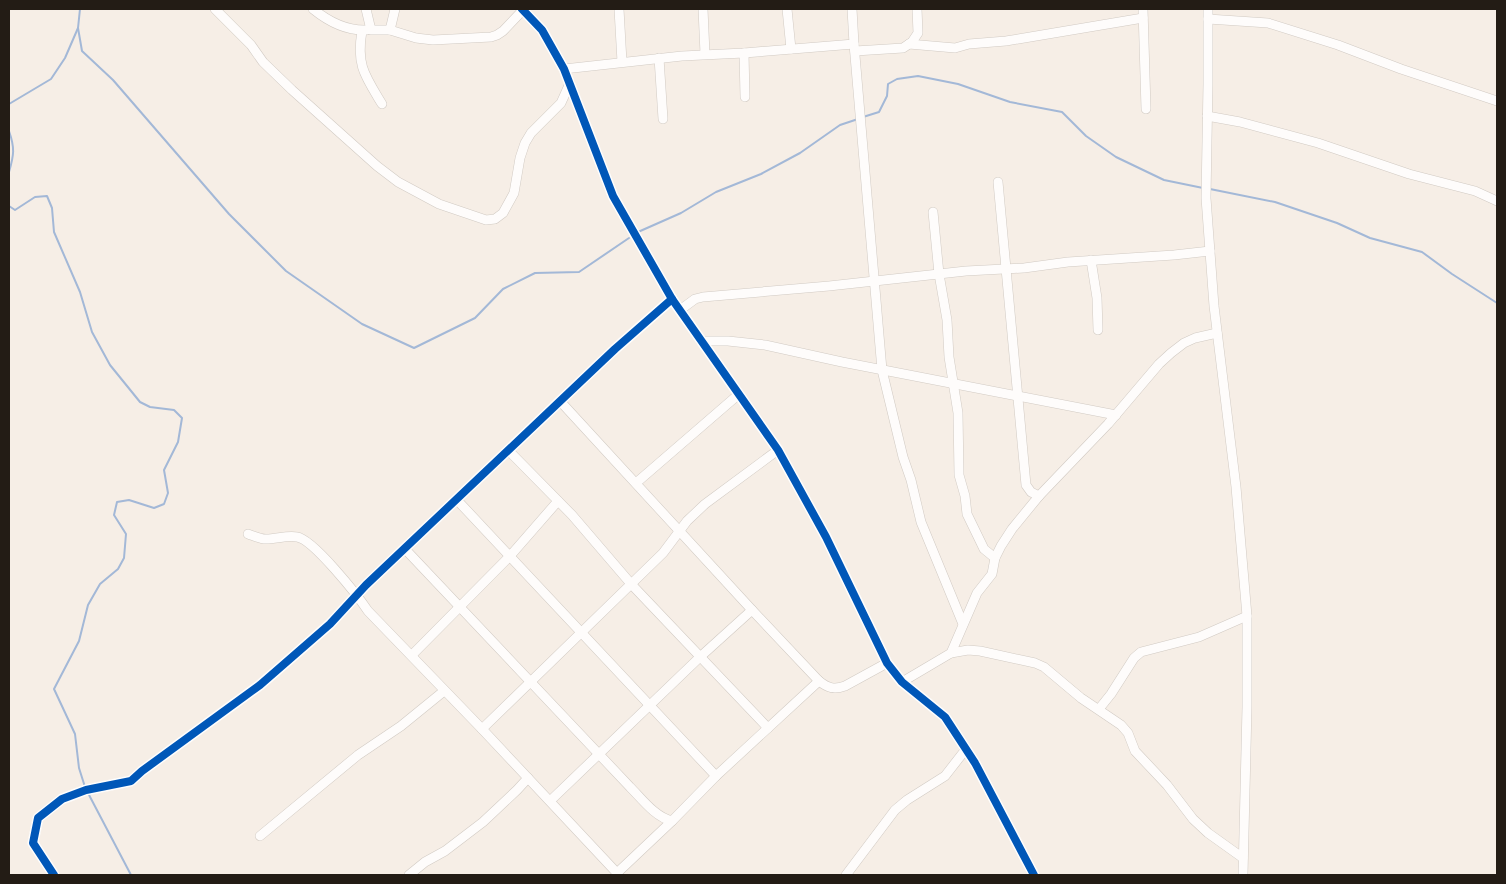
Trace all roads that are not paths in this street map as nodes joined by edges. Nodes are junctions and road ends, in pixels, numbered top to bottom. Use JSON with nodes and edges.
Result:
{"nodes":[{"id":1,"x":215,"y":9,"type":"edge"},
{"id":2,"x":314,"y":9,"type":"edge"},
{"id":3,"x":366,"y":9,"type":"edge"},
{"id":4,"x":395,"y":9,"type":"edge"},
{"id":5,"x":523,"y":9,"type":"edge"},
{"id":6,"x":619,"y":9,"type":"edge"},
{"id":7,"x":703,"y":9,"type":"edge"},
{"id":8,"x":787,"y":9,"type":"edge"},
{"id":9,"x":852,"y":9,"type":"edge"},
{"id":10,"x":917,"y":9,"type":"edge"},
{"id":11,"x":1208,"y":9,"type":"edge"},
{"id":12,"x":1143,"y":13,"type":"edge"},
{"id":13,"x":1208,"y":19,"type":"junction"},
{"id":14,"x":367,"y":30,"type":"junction"},
{"id":15,"x":390,"y":30,"type":"junction"},
{"id":16,"x":909,"y":44,"type":"junction"},
{"id":17,"x":855,"y":47,"type":"junction"},
{"id":18,"x":791,"y":48,"type":"junction"},
{"id":19,"x":744,"y":53,"type":"junction"},
{"id":20,"x":704,"y":54,"type":"junction"},
{"id":21,"x":658,"y":58,"type":"junction"},
{"id":22,"x":622,"y":62,"type":"junction"},
{"id":23,"x":564,"y":69,"type":"junction"},
{"id":24,"x":570,"y":83,"type":"junction"},
{"id":25,"x":745,"y":97,"type":"dead end"},
{"id":26,"x":1497,"y":101,"type":"edge"},
{"id":27,"x":382,"y":104,"type":"dead end"},
{"id":28,"x":1146,"y":109,"type":"dead end"},
{"id":29,"x":1207,"y":116,"type":"junction"},
{"id":30,"x":663,"y":119,"type":"dead end"},
{"id":31,"x":998,"y":182,"type":"dead end"},
{"id":32,"x":1497,"y":201,"type":"edge"},
{"id":33,"x":933,"y":212,"type":"dead end"},
{"id":34,"x":1210,"y":250,"type":"junction"},
{"id":35,"x":1091,"y":260,"type":"junction"},
{"id":36,"x":1006,"y":269,"type":"junction"},
{"id":37,"x":939,"y":274,"type":"junction"},
{"id":38,"x":875,"y":280,"type":"junction"},
{"id":39,"x":672,"y":299,"type":"junction"},
{"id":40,"x":680,"y":310,"type":"junction"},
{"id":41,"x":1098,"y":330,"type":"dead end"},
{"id":42,"x":1217,"y":332,"type":"junction"},
{"id":43,"x":701,"y":341,"type":"junction"},
{"id":44,"x":882,"y":370,"type":"junction"},
{"id":45,"x":952,"y":383,"type":"junction"},
{"id":46,"x":738,"y":394,"type":"junction"},
{"id":47,"x":1018,"y":395,"type":"junction"},
{"id":48,"x":560,"y":401,"type":"junction"},
{"id":49,"x":1116,"y":415,"type":"junction"},
{"id":50,"x":778,"y":450,"type":"junction"},
{"id":51,"x":509,"y":451,"type":"junction"},
{"id":52,"x":636,"y":483,"type":"junction"},
{"id":53,"x":1039,"y":496,"type":"junction"},
{"id":54,"x":457,"y":500,"type":"junction"},
{"id":55,"x":558,"y":501,"type":"junction"},
{"id":56,"x":680,"y":531,"type":"junction"},
{"id":57,"x":248,"y":534,"type":"dead end"},
{"id":58,"x":405,"y":549,"type":"junction"},
{"id":59,"x":510,"y":556,"type":"junction"},
{"id":60,"x":994,"y":558,"type":"junction"},
{"id":61,"x":632,"y":585,"type":"junction"},
{"id":62,"x":357,"y":594,"type":"junction"},
{"id":63,"x":460,"y":607,"type":"junction"},
{"id":64,"x":752,"y":610,"type":"junction"},
{"id":65,"x":1247,"y":616,"type":"junction"},
{"id":66,"x":962,"y":624,"type":"junction"},
{"id":67,"x":582,"y":632,"type":"junction"},
{"id":68,"x":951,"y":653,"type":"junction"},
{"id":69,"x":412,"y":655,"type":"junction"},
{"id":70,"x":700,"y":657,"type":"junction"},
{"id":71,"x":887,"y":663,"type":"junction"},
{"id":72,"x":531,"y":681,"type":"junction"},
{"id":73,"x":820,"y":681,"type":"junction"},
{"id":74,"x":902,"y":682,"type":"junction"},
{"id":75,"x":444,"y":691,"type":"junction"},
{"id":76,"x":648,"y":706,"type":"junction"},
{"id":77,"x":1098,"y":708,"type":"junction"},
{"id":78,"x":768,"y":728,"type":"junction"},
{"id":79,"x":482,"y":729,"type":"junction"},
{"id":80,"x":966,"y":749,"type":"junction"},
{"id":81,"x":599,"y":753,"type":"junction"},
{"id":82,"x":716,"y":776,"type":"junction"},
{"id":83,"x":528,"y":778,"type":"junction"},
{"id":84,"x":550,"y":801,"type":"junction"},
{"id":85,"x":672,"y":821,"type":"junction"},
{"id":86,"x":260,"y":836,"type":"dead end"},
{"id":87,"x":1243,"y":858,"type":"junction"},
{"id":88,"x":615,"y":874,"type":"edge"},
{"id":89,"x":54,"y":875,"type":"edge"},
{"id":90,"x":409,"y":875,"type":"edge"},
{"id":91,"x":846,"y":875,"type":"edge"},
{"id":92,"x":1034,"y":875,"type":"edge"},
{"id":93,"x":1243,"y":875,"type":"edge"}],
"edges":[{"from":1,"to":24,"type":"street"},
{"from":2,"to":14,"type":"street"},
{"from":3,"to":14,"type":"street"},
{"from":4,"to":15,"type":"street"},
{"from":5,"to":15,"type":"street"},
{"from":5,"to":23,"type":"street"},
{"from":6,"to":22,"type":"street"},
{"from":7,"to":20,"type":"street"},
{"from":8,"to":18,"type":"street"},
{"from":9,"to":17,"type":"street"},
{"from":10,"to":16,"type":"street"},
{"from":11,"to":13,"type":"street"},
{"from":12,"to":16,"type":"street"},
{"from":12,"to":28,"type":"street"},
{"from":13,"to":26,"type":"street"},
{"from":13,"to":29,"type":"street"},
{"from":14,"to":15,"type":"street"},
{"from":14,"to":27,"type":"street"},
{"from":16,"to":17,"type":"street"},
{"from":17,"to":18,"type":"street"},
{"from":17,"to":38,"type":"street"},
{"from":18,"to":19,"type":"street"},
{"from":19,"to":20,"type":"street"},
{"from":19,"to":25,"type":"street"},
{"from":20,"to":21,"type":"street"},
{"from":21,"to":22,"type":"street"},
{"from":21,"to":30,"type":"street"},
{"from":22,"to":23,"type":"street"},
{"from":23,"to":24,"type":"street"},
{"from":24,"to":39,"type":"street"},
{"from":29,"to":32,"type":"street"},
{"from":29,"to":34,"type":"street"},
{"from":31,"to":36,"type":"street"},
{"from":33,"to":37,"type":"street"},
{"from":34,"to":35,"type":"street"},
{"from":34,"to":42,"type":"street"},
{"from":35,"to":36,"type":"street"},
{"from":35,"to":41,"type":"street"},
{"from":36,"to":37,"type":"street"},
{"from":36,"to":47,"type":"street"},
{"from":37,"to":38,"type":"street"},
{"from":37,"to":45,"type":"street"},
{"from":38,"to":40,"type":"street"},
{"from":38,"to":44,"type":"street"},
{"from":39,"to":40,"type":"street"},
{"from":39,"to":48,"type":"street"},
{"from":40,"to":43,"type":"street"},
{"from":42,"to":49,"type":"street"},
{"from":42,"to":65,"type":"street"},
{"from":43,"to":44,"type":"street"},
{"from":43,"to":46,"type":"street"},
{"from":44,"to":45,"type":"street"},
{"from":44,"to":66,"type":"street"},
{"from":45,"to":47,"type":"street"},
{"from":45,"to":60,"type":"street"},
{"from":46,"to":50,"type":"street"},
{"from":46,"to":52,"type":"street"},
{"from":47,"to":49,"type":"street"},
{"from":47,"to":53,"type":"street"},
{"from":48,"to":51,"type":"street"},
{"from":48,"to":52,"type":"street"},
{"from":49,"to":53,"type":"street"},
{"from":50,"to":56,"type":"street"},
{"from":50,"to":71,"type":"street"},
{"from":51,"to":54,"type":"street"},
{"from":51,"to":55,"type":"street"},
{"from":52,"to":56,"type":"street"},
{"from":53,"to":60,"type":"street"},
{"from":54,"to":58,"type":"street"},
{"from":54,"to":59,"type":"street"},
{"from":55,"to":59,"type":"street"},
{"from":55,"to":61,"type":"street"},
{"from":56,"to":61,"type":"street"},
{"from":56,"to":64,"type":"street"},
{"from":57,"to":62,"type":"street"},
{"from":58,"to":62,"type":"street"},
{"from":58,"to":63,"type":"street"},
{"from":59,"to":63,"type":"street"},
{"from":59,"to":67,"type":"street"},
{"from":60,"to":66,"type":"street"},
{"from":61,"to":67,"type":"street"},
{"from":61,"to":70,"type":"street"},
{"from":62,"to":69,"type":"street"},
{"from":62,"to":89,"type":"street"},
{"from":63,"to":69,"type":"street"},
{"from":63,"to":72,"type":"street"},
{"from":64,"to":70,"type":"street"},
{"from":64,"to":73,"type":"street"},
{"from":65,"to":77,"type":"street"},
{"from":65,"to":87,"type":"street"},
{"from":66,"to":68,"type":"street"},
{"from":67,"to":72,"type":"street"},
{"from":67,"to":76,"type":"street"},
{"from":68,"to":74,"type":"street"},
{"from":68,"to":77,"type":"street"},
{"from":69,"to":75,"type":"street"},
{"from":70,"to":76,"type":"street"},
{"from":70,"to":78,"type":"street"},
{"from":71,"to":73,"type":"street"},
{"from":71,"to":74,"type":"street"},
{"from":72,"to":79,"type":"street"},
{"from":72,"to":81,"type":"street"},
{"from":73,"to":78,"type":"street"},
{"from":74,"to":80,"type":"street"},
{"from":75,"to":79,"type":"street"},
{"from":75,"to":86,"type":"street"},
{"from":76,"to":81,"type":"street"},
{"from":76,"to":82,"type":"street"},
{"from":77,"to":87,"type":"street"},
{"from":78,"to":82,"type":"street"},
{"from":79,"to":83,"type":"street"},
{"from":80,"to":91,"type":"street"},
{"from":80,"to":92,"type":"street"},
{"from":81,"to":84,"type":"street"},
{"from":81,"to":85,"type":"street"},
{"from":82,"to":85,"type":"street"},
{"from":83,"to":84,"type":"street"},
{"from":83,"to":90,"type":"street"},
{"from":84,"to":88,"type":"street"},
{"from":85,"to":88,"type":"street"},
{"from":87,"to":93,"type":"street"}]}
